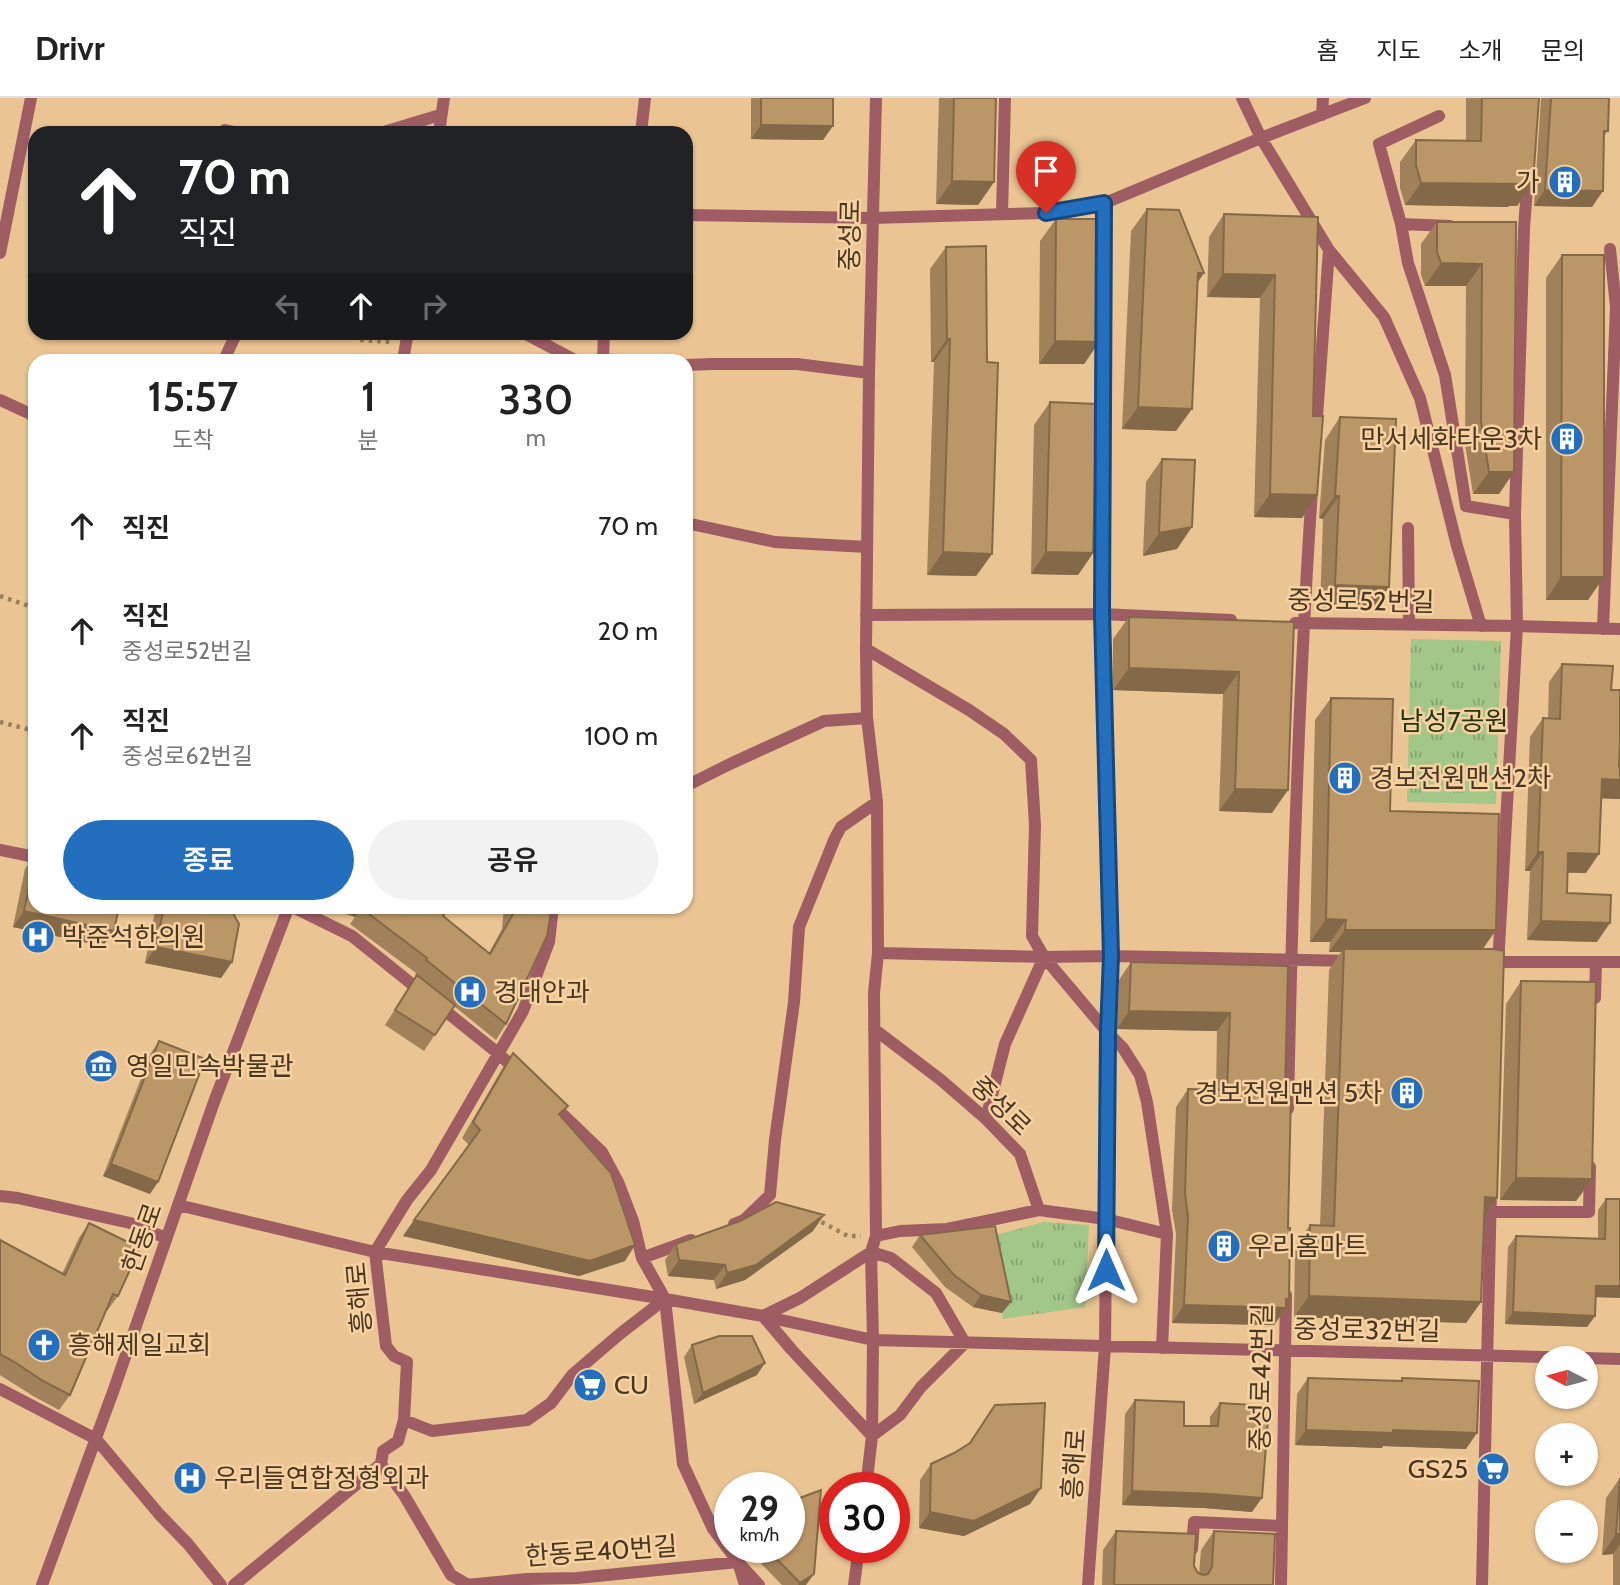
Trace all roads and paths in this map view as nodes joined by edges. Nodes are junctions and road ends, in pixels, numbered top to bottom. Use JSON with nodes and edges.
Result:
{"nodes":[{"id":1,"x":31,"y":98,"type":"edge"},
{"id":2,"x":444,"y":98,"type":"edge"},
{"id":3,"x":645,"y":98,"type":"edge"},
{"id":4,"x":876,"y":98,"type":"edge"},
{"id":5,"x":1005,"y":98,"type":"edge"},
{"id":6,"x":1242,"y":98,"type":"edge"},
{"id":7,"x":1323,"y":98,"type":"edge"},
{"id":8,"x":1365,"y":98,"type":"edge"},
{"id":9,"x":440,"y":115,"type":"junction"},
{"id":10,"x":1322,"y":115,"type":"junction"},
{"id":11,"x":1439,"y":116,"type":"dead end"},
{"id":12,"x":404,"y":126,"type":"edge"},
{"id":13,"x":439,"y":126,"type":"edge"},
{"id":14,"x":642,"y":126,"type":"edge"},
{"id":15,"x":1261,"y":138,"type":"junction"},
{"id":16,"x":1529,"y":163,"type":"edge"},
{"id":17,"x":1104,"y":203,"type":"junction"},
{"id":18,"x":1002,"y":214,"type":"junction"},
{"id":19,"x":693,"y":215,"type":"edge"},
{"id":20,"x":873,"y":218,"type":"junction"},
{"id":21,"x":1401,"y":224,"type":"junction"},
{"id":22,"x":1456,"y":226,"type":"edge"},
{"id":23,"x":1510,"y":228,"type":"edge"},
{"id":24,"x":1524,"y":228,"type":"junction"},
{"id":25,"x":1610,"y":249,"type":"dead end"},
{"id":26,"x":1329,"y":250,"type":"junction"},
{"id":27,"x":0,"y":253,"type":"edge"},
{"id":28,"x":537,"y":340,"type":"edge"},
{"id":29,"x":564,"y":354,"type":"edge"},
{"id":30,"x":693,"y":365,"type":"edge"},
{"id":31,"x":869,"y":373,"type":"junction"},
{"id":32,"x":0,"y":400,"type":"edge"},
{"id":33,"x":28,"y":413,"type":"edge"},
{"id":34,"x":1315,"y":444,"type":"edge"},
{"id":35,"x":1313,"y":471,"type":"edge"},
{"id":36,"x":1515,"y":514,"type":"junction"},
{"id":37,"x":693,"y":524,"type":"edge"},
{"id":38,"x":1408,"y":528,"type":"dead end"},
{"id":39,"x":867,"y":547,"type":"junction"},
{"id":40,"x":0,"y":596,"type":"edge"},
{"id":41,"x":28,"y":606,"type":"edge"},
{"id":42,"x":1102,"y":614,"type":"junction"},
{"id":43,"x":866,"y":615,"type":"junction"},
{"id":44,"x":1249,"y":621,"type":"edge"},
{"id":45,"x":1276,"y":622,"type":"edge"},
{"id":46,"x":1303,"y":624,"type":"junction"},
{"id":47,"x":1409,"y":625,"type":"junction"},
{"id":48,"x":1481,"y":626,"type":"junction"},
{"id":49,"x":1517,"y":626,"type":"junction"},
{"id":50,"x":1603,"y":629,"type":"junction"},
{"id":51,"x":1620,"y":629,"type":"edge"},
{"id":52,"x":866,"y":649,"type":"junction"},
{"id":53,"x":867,"y":718,"type":"junction"},
{"id":54,"x":0,"y":722,"type":"edge"},
{"id":55,"x":28,"y":729,"type":"edge"},
{"id":56,"x":693,"y":782,"type":"edge"},
{"id":57,"x":877,"y":802,"type":"junction"},
{"id":58,"x":0,"y":850,"type":"edge"},
{"id":59,"x":28,"y":855,"type":"edge"},
{"id":60,"x":287,"y":914,"type":"edge"},
{"id":61,"x":307,"y":914,"type":"edge"},
{"id":62,"x":552,"y":914,"type":"edge"},
{"id":63,"x":878,"y":953,"type":"junction"},
{"id":64,"x":1111,"y":956,"type":"junction"},
{"id":65,"x":1044,"y":957,"type":"junction"},
{"id":66,"x":1291,"y":961,"type":"junction"},
{"id":67,"x":1360,"y":961,"type":"edge"},
{"id":68,"x":1484,"y":962,"type":"edge"},
{"id":69,"x":1498,"y":962,"type":"junction"},
{"id":70,"x":1596,"y":962,"type":"junction"},
{"id":71,"x":1620,"y":962,"type":"edge"},
{"id":72,"x":1497,"y":976,"type":"edge"},
{"id":73,"x":1594,"y":1017,"type":"edge"},
{"id":74,"x":874,"y":1029,"type":"junction"},
{"id":75,"x":1108,"y":1033,"type":"junction"},
{"id":76,"x":499,"y":1054,"type":"junction"},
{"id":77,"x":527,"y":1080,"type":"edge"},
{"id":78,"x":546,"y":1098,"type":"edge"},
{"id":79,"x":986,"y":1119,"type":"junction"},
{"id":80,"x":1288,"y":1128,"type":"edge"},
{"id":81,"x":1590,"y":1156,"type":"edge"},
{"id":82,"x":1492,"y":1171,"type":"edge"},
{"id":83,"x":0,"y":1196,"type":"edge"},
{"id":84,"x":178,"y":1205,"type":"junction"},
{"id":85,"x":1039,"y":1210,"type":"junction"},
{"id":86,"x":804,"y":1212,"type":"edge"},
{"id":87,"x":1491,"y":1212,"type":"junction"},
{"id":88,"x":1106,"y":1219,"type":"junction"},
{"id":89,"x":1167,"y":1234,"type":"junction"},
{"id":90,"x":876,"y":1236,"type":"junction"},
{"id":91,"x":166,"y":1238,"type":"junction"},
{"id":92,"x":375,"y":1252,"type":"junction"},
{"id":93,"x":871,"y":1252,"type":"junction"},
{"id":94,"x":642,"y":1258,"type":"junction"},
{"id":95,"x":1286,"y":1281,"type":"edge"},
{"id":96,"x":665,"y":1299,"type":"junction"},
{"id":97,"x":763,"y":1316,"type":"junction"},
{"id":98,"x":873,"y":1340,"type":"junction"},
{"id":99,"x":965,"y":1343,"type":"junction"},
{"id":100,"x":1105,"y":1346,"type":"junction"},
{"id":101,"x":1162,"y":1348,"type":"junction"},
{"id":102,"x":1285,"y":1350,"type":"junction"},
{"id":103,"x":1487,"y":1356,"type":"junction"},
{"id":104,"x":1535,"y":1357,"type":"edge"},
{"id":105,"x":1598,"y":1358,"type":"edge"},
{"id":106,"x":1620,"y":1359,"type":"edge"},
{"id":107,"x":0,"y":1389,"type":"edge"},
{"id":108,"x":404,"y":1420,"type":"junction"},
{"id":109,"x":872,"y":1436,"type":"junction"},
{"id":110,"x":96,"y":1439,"type":"junction"},
{"id":111,"x":381,"y":1464,"type":"junction"},
{"id":112,"x":868,"y":1472,"type":"edge"},
{"id":113,"x":1282,"y":1526,"type":"junction"},
{"id":114,"x":714,"y":1530,"type":"edge"},
{"id":115,"x":1192,"y":1560,"type":"edge"},
{"id":116,"x":728,"y":1563,"type":"edge"},
{"id":117,"x":738,"y":1563,"type":"edge"},
{"id":118,"x":739,"y":1563,"type":"edge"},
{"id":119,"x":857,"y":1563,"type":"edge"},
{"id":120,"x":42,"y":1585,"type":"edge"},
{"id":121,"x":221,"y":1585,"type":"edge"},
{"id":122,"x":234,"y":1585,"type":"edge"},
{"id":123,"x":467,"y":1585,"type":"edge"},
{"id":124,"x":745,"y":1585,"type":"edge"},
{"id":125,"x":759,"y":1585,"type":"edge"},
{"id":126,"x":854,"y":1585,"type":"edge"},
{"id":127,"x":1088,"y":1585,"type":"edge"},
{"id":128,"x":1280,"y":1585,"type":"edge"},
{"id":129,"x":1482,"y":1585,"type":"edge"}],
"edges":[{"from":1,"to":27,"type":"street"},
{"from":2,"to":9,"type":"street"},
{"from":3,"to":14,"type":"street"},
{"from":4,"to":20,"type":"street","name":"중성로"},
{"from":5,"to":18,"type":"street"},
{"from":6,"to":15,"type":"street"},
{"from":7,"to":10,"type":"street"},
{"from":8,"to":10,"type":"street"},
{"from":9,"to":12,"type":"street"},
{"from":9,"to":13,"type":"street"},
{"from":10,"to":15,"type":"street"},
{"from":11,"to":21,"type":"street"},
{"from":15,"to":17,"type":"street"},
{"from":15,"to":26,"type":"street"},
{"from":16,"to":24,"type":"street"},
{"from":17,"to":18,"type":"street"},
{"from":17,"to":42,"type":"street"},
{"from":18,"to":20,"type":"street"},
{"from":19,"to":20,"type":"street"},
{"from":20,"to":31,"type":"street","name":"중성로"},
{"from":21,"to":22,"type":"street"},
{"from":21,"to":36,"type":"street"},
{"from":23,"to":24,"type":"street"},
{"from":24,"to":36,"type":"street"},
{"from":25,"to":50,"type":"street"},
{"from":26,"to":34,"type":"street"},
{"from":26,"to":48,"type":"street"},
{"from":28,"to":29,"type":"street"},
{"from":30,"to":31,"type":"street"},
{"from":31,"to":39,"type":"street","name":"중성로"},
{"from":32,"to":33,"type":"street"},
{"from":35,"to":46,"type":"street"},
{"from":36,"to":49,"type":"street"},
{"from":37,"to":39,"type":"street"},
{"from":38,"to":47,"type":"street"},
{"from":39,"to":43,"type":"street","name":"중성로"},
{"from":40,"to":41,"type":"path"},
{"from":42,"to":43,"type":"street","name":"중성로52번길"},
{"from":42,"to":44,"type":"street","name":"중성로52번길"},
{"from":42,"to":64,"type":"street"},
{"from":43,"to":52,"type":"street","name":"중성로"},
{"from":45,"to":46,"type":"street","name":"중성로52번길"},
{"from":46,"to":47,"type":"street","name":"중성로52번길"},
{"from":46,"to":66,"type":"street"},
{"from":47,"to":48,"type":"street","name":"중성로52번길"},
{"from":48,"to":49,"type":"street","name":"중성로52번길"},
{"from":49,"to":50,"type":"street","name":"중성로52번길"},
{"from":49,"to":69,"type":"street"},
{"from":50,"to":51,"type":"street","name":"중성로52번길"},
{"from":52,"to":53,"type":"street","name":"중성로"},
{"from":52,"to":65,"type":"street"},
{"from":53,"to":56,"type":"street"},
{"from":53,"to":57,"type":"street","name":"중성로"},
{"from":54,"to":55,"type":"path"},
{"from":57,"to":63,"type":"street","name":"중성로"},
{"from":57,"to":94,"type":"street"},
{"from":58,"to":59,"type":"street"},
{"from":60,"to":84,"type":"street","name":"한동로"},
{"from":61,"to":76,"type":"street"},
{"from":62,"to":76,"type":"street","name":"흥해로"},
{"from":63,"to":65,"type":"street"},
{"from":63,"to":74,"type":"street","name":"중성로"},
{"from":64,"to":65,"type":"street"},
{"from":64,"to":66,"type":"street"},
{"from":64,"to":75,"type":"street"},
{"from":65,"to":75,"type":"street"},
{"from":65,"to":79,"type":"street"},
{"from":66,"to":67,"type":"street"},
{"from":66,"to":80,"type":"street"},
{"from":68,"to":69,"type":"street"},
{"from":69,"to":70,"type":"street"},
{"from":69,"to":72,"type":"street"},
{"from":70,"to":71,"type":"street"},
{"from":70,"to":73,"type":"street"},
{"from":74,"to":79,"type":"street","name":"중성로"},
{"from":74,"to":90,"type":"street","name":"중성로"},
{"from":75,"to":88,"type":"street"},
{"from":75,"to":89,"type":"street"},
{"from":76,"to":77,"type":"street"},
{"from":76,"to":92,"type":"street","name":"흥해로"},
{"from":78,"to":94,"type":"street"},
{"from":79,"to":85,"type":"street","name":"중성로"},
{"from":81,"to":87,"type":"street"},
{"from":82,"to":87,"type":"street"},
{"from":83,"to":91,"type":"street"},
{"from":84,"to":91,"type":"street","name":"한동로"},
{"from":84,"to":92,"type":"street","name":"중성로32번길"},
{"from":85,"to":88,"type":"street"},
{"from":85,"to":90,"type":"street"},
{"from":86,"to":90,"type":"path"},
{"from":87,"to":103,"type":"street"},
{"from":88,"to":89,"type":"street"},
{"from":88,"to":100,"type":"street"},
{"from":89,"to":101,"type":"street"},
{"from":90,"to":93,"type":"street","name":"중성로"},
{"from":91,"to":110,"type":"street","name":"한동로"},
{"from":92,"to":96,"type":"street","name":"중성로32번길"},
{"from":92,"to":108,"type":"street","name":"흥해로"},
{"from":93,"to":97,"type":"street"},
{"from":93,"to":98,"type":"street","name":"중성로"},
{"from":93,"to":99,"type":"street"},
{"from":94,"to":96,"type":"street"},
{"from":95,"to":102,"type":"street","name":"중성로42번길"},
{"from":96,"to":97,"type":"street","name":"중성로32번길"},
{"from":96,"to":108,"type":"street"},
{"from":96,"to":114,"type":"street"},
{"from":97,"to":98,"type":"street","name":"중성로32번길"},
{"from":97,"to":109,"type":"street"},
{"from":98,"to":99,"type":"street","name":"중성로32번길"},
{"from":98,"to":109,"type":"street","name":"중성로"},
{"from":99,"to":100,"type":"street","name":"중성로32번길"},
{"from":99,"to":109,"type":"street"},
{"from":100,"to":101,"type":"street","name":"중성로32번길"},
{"from":100,"to":127,"type":"street","name":"흥해로"},
{"from":101,"to":102,"type":"street","name":"중성로32번길"},
{"from":102,"to":103,"type":"street","name":"중성로32번길"},
{"from":102,"to":113,"type":"street","name":"중성로42번길"},
{"from":103,"to":104,"type":"street","name":"중성로32번길"},
{"from":103,"to":129,"type":"street"},
{"from":105,"to":106,"type":"street","name":"중성로32번길"},
{"from":107,"to":110,"type":"street"},
{"from":108,"to":111,"type":"street"},
{"from":109,"to":112,"type":"street","name":"중성로"},
{"from":110,"to":120,"type":"street","name":"한동로"},
{"from":110,"to":121,"type":"street"},
{"from":111,"to":122,"type":"street"},
{"from":111,"to":123,"type":"street","name":"한동로40번길"},
{"from":113,"to":115,"type":"street"},
{"from":113,"to":128,"type":"street","name":"중성로42번길"},
{"from":116,"to":123,"type":"street","name":"한동로40번길"},
{"from":117,"to":124,"type":"street"},
{"from":118,"to":125,"type":"street"},
{"from":119,"to":126,"type":"street"}]}
